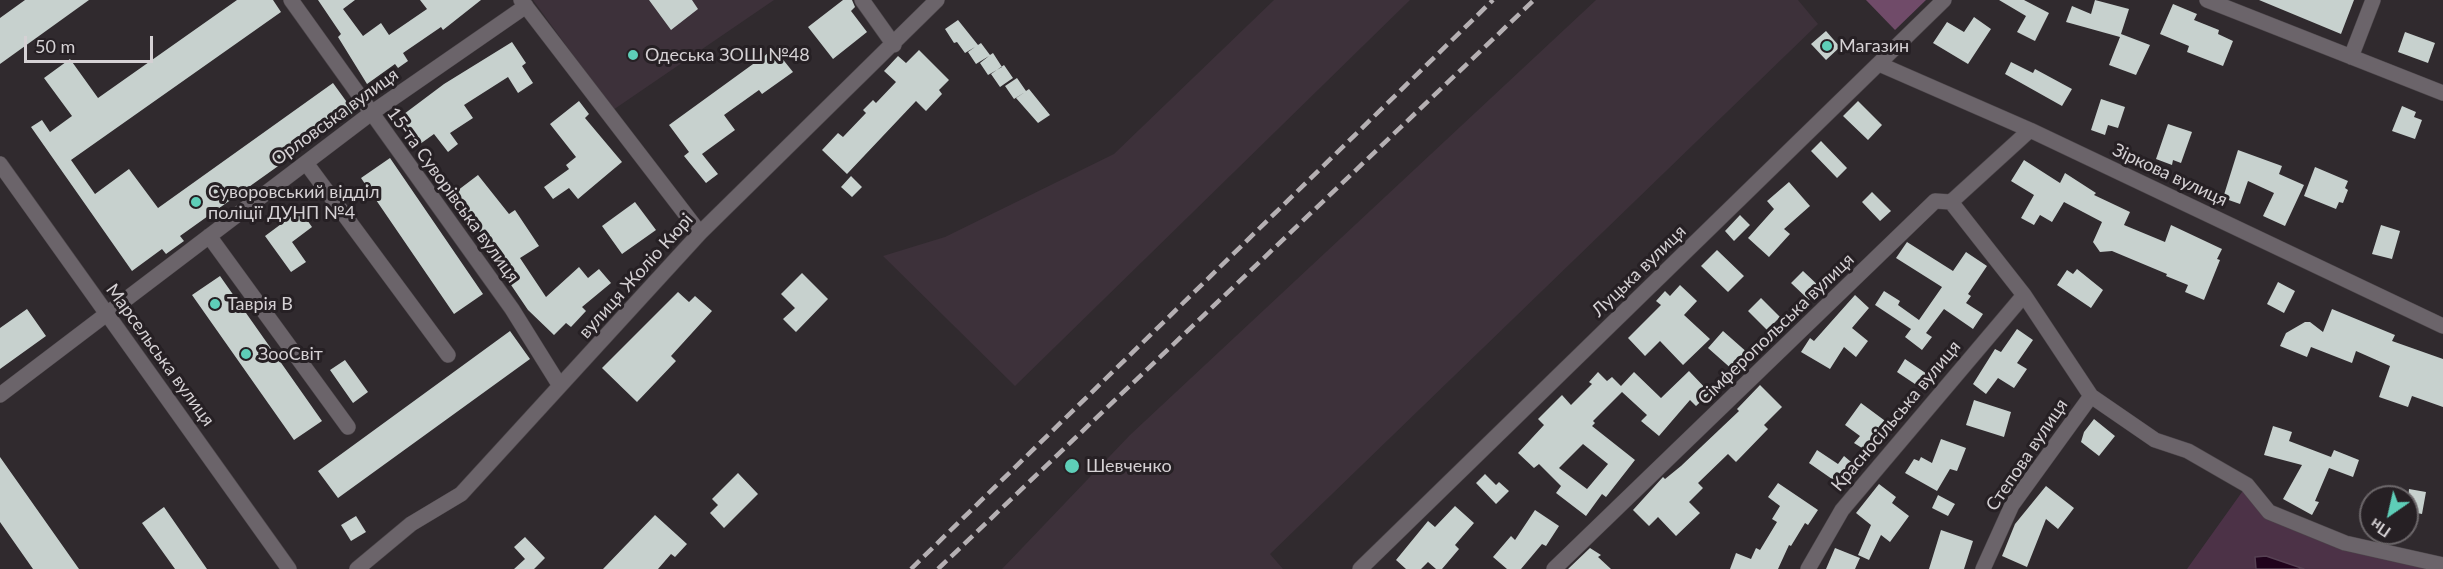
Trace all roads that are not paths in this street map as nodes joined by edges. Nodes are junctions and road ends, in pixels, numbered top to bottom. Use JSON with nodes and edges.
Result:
{"nodes":[{"id":1,"x":291,"y":0,"type":"edge"},
{"id":2,"x":862,"y":0,"type":"edge"},
{"id":3,"x":937,"y":0,"type":"edge"},
{"id":4,"x":1944,"y":0,"type":"edge"},
{"id":5,"x":2207,"y":0,"type":"edge"},
{"id":6,"x":2373,"y":0,"type":"edge"},
{"id":7,"x":523,"y":3,"type":"edge"},
{"id":8,"x":894,"y":45,"type":"junction"},
{"id":9,"x":2351,"y":57,"type":"junction"},
{"id":10,"x":1879,"y":64,"type":"junction"},
{"id":11,"x":2443,"y":93,"type":"edge"},
{"id":12,"x":370,"y":114,"type":"junction"},
{"id":13,"x":2030,"y":130,"type":"junction"},
{"id":14,"x":306,"y":162,"type":"junction"},
{"id":15,"x":0,"y":164,"type":"edge"},
{"id":16,"x":1951,"y":202,"type":"junction"},
{"id":17,"x":700,"y":233,"type":"junction"},
{"id":18,"x":209,"y":237,"type":"junction"},
{"id":19,"x":2024,"y":295,"type":"junction"},
{"id":20,"x":107,"y":315,"type":"junction"},
{"id":21,"x":2443,"y":326,"type":"edge"},
{"id":22,"x":448,"y":355,"type":"dead end"},
{"id":23,"x":560,"y":386,"type":"junction"},
{"id":24,"x":0,"y":395,"type":"edge"},
{"id":25,"x":2091,"y":396,"type":"junction"},
{"id":26,"x":348,"y":427,"type":"dead end"},
{"id":27,"x":2443,"y":565,"type":"edge"},
{"id":28,"x":289,"y":569,"type":"edge"},
{"id":29,"x":357,"y":569,"type":"edge"},
{"id":30,"x":1360,"y":569,"type":"edge"},
{"id":31,"x":1554,"y":569,"type":"edge"},
{"id":32,"x":1808,"y":569,"type":"edge"},
{"id":33,"x":1983,"y":569,"type":"edge"}],
"edges":[{"from":1,"to":12,"type":"street","name":"15-та Суворівська вулиця"},
{"from":2,"to":8,"type":"street"},
{"from":3,"to":8,"type":"street","name":"вулиця Жоліо Кюрі"},
{"from":4,"to":10,"type":"street","name":"Луцька вулиця"},
{"from":5,"to":9,"type":"street"},
{"from":6,"to":9,"type":"street"},
{"from":7,"to":12,"type":"street","name":"Орловська вулиця"},
{"from":7,"to":17,"type":"street"},
{"from":8,"to":17,"type":"street","name":"вулиця Жоліо Кюрі"},
{"from":9,"to":11,"type":"street"},
{"from":10,"to":13,"type":"street","name":"Зіркова вулиця"},
{"from":10,"to":30,"type":"street","name":"Луцька вулиця"},
{"from":12,"to":14,"type":"street","name":"Орловська вулиця"},
{"from":12,"to":23,"type":"street","name":"15-та Суворівська вулиця"},
{"from":13,"to":16,"type":"street","name":"Сімферопольська вулиця"},
{"from":13,"to":21,"type":"street","name":"Зіркова вулиця"},
{"from":14,"to":18,"type":"street","name":"Орловська вулиця"},
{"from":14,"to":22,"type":"street"},
{"from":15,"to":20,"type":"street","name":"Марсельська вулиця"},
{"from":16,"to":19,"type":"street"},
{"from":16,"to":31,"type":"street","name":"Сімферопольська вулиця"},
{"from":17,"to":23,"type":"street","name":"вулиця Жоліо Кюрі"},
{"from":18,"to":20,"type":"street","name":"Орловська вулиця"},
{"from":18,"to":26,"type":"street"},
{"from":19,"to":25,"type":"street"},
{"from":19,"to":32,"type":"street","name":"Красносільська вулиця"},
{"from":20,"to":24,"type":"street","name":"Орловська вулиця"},
{"from":20,"to":28,"type":"street","name":"Марсельська вулиця"},
{"from":23,"to":29,"type":"street","name":"вулиця Жоліо Кюрі"},
{"from":25,"to":27,"type":"street"},
{"from":25,"to":33,"type":"street","name":"Степова вулиця"}]}
